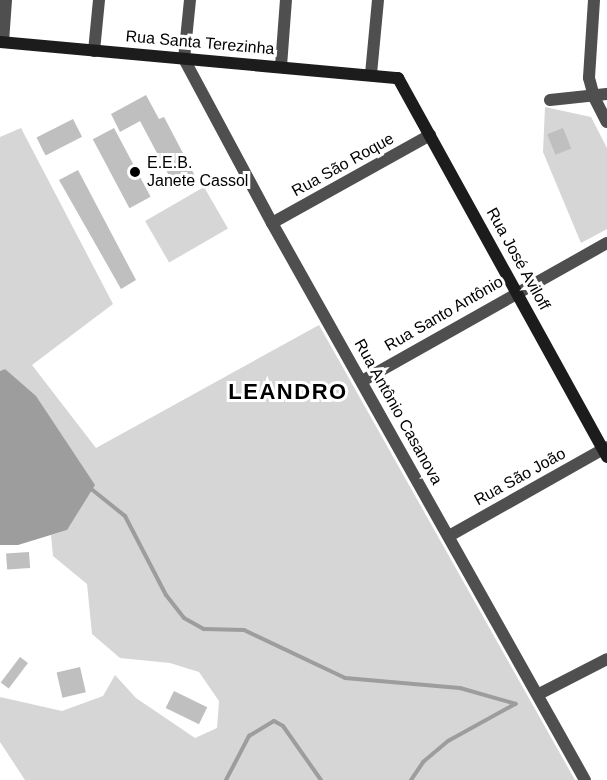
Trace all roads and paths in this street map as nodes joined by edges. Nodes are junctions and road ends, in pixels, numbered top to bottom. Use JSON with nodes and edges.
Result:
{"nodes":[{"id":1,"x":6,"y":0,"type":"edge"},
{"id":2,"x":99,"y":0,"type":"edge"},
{"id":3,"x":190,"y":0,"type":"edge"},
{"id":4,"x":286,"y":0,"type":"edge"},
{"id":5,"x":378,"y":0,"type":"edge"},
{"id":6,"x":594,"y":0,"type":"edge"},
{"id":7,"x":1,"y":42,"type":"edge"},
{"id":8,"x":94,"y":51,"type":"junction"},
{"id":9,"x":184,"y":59,"type":"junction"},
{"id":10,"x":281,"y":66,"type":"junction"},
{"id":11,"x":371,"y":74,"type":"junction"},
{"id":12,"x":398,"y":78,"type":"joint"},
{"id":13,"x":607,"y":94,"type":"edge"},
{"id":14,"x":594,"y":97,"type":"junction"},
{"id":15,"x":550,"y":100,"type":"dead end"},
{"id":16,"x":607,"y":122,"type":"edge"},
{"id":17,"x":430,"y":135,"type":"junction"},
{"id":18,"x":272,"y":223,"type":"junction"},
{"id":19,"x":607,"y":243,"type":"edge"},
{"id":20,"x":517,"y":291,"type":"junction"},
{"id":21,"x":362,"y":381,"type":"junction"},
{"id":22,"x":606,"y":451,"type":"edge"},
{"id":23,"x":448,"y":536,"type":"junction"},
{"id":24,"x":607,"y":659,"type":"edge"},
{"id":25,"x":539,"y":694,"type":"junction"},
{"id":26,"x":585,"y":780,"type":"edge"}],
"edges":[{"from":1,"to":7,"type":"street"},
{"from":2,"to":8,"type":"street"},
{"from":3,"to":9,"type":"street"},
{"from":4,"to":10,"type":"street"},
{"from":5,"to":11,"type":"street"},
{"from":6,"to":14,"type":"street"},
{"from":7,"to":8,"type":"street","name":"Rua Santa Terezinha"},
{"from":8,"to":9,"type":"street","name":"Rua Santa Terezinha"},
{"from":9,"to":10,"type":"street","name":"Rua Santa Terezinha"},
{"from":9,"to":18,"type":"street","name":"Rua Antônio Casanova"},
{"from":10,"to":11,"type":"street","name":"Rua Santa Terezinha"},
{"from":11,"to":12,"type":"street","name":"Rua Santa Terezinha"},
{"from":12,"to":17,"type":"street","name":"Rua José Aviloff"},
{"from":13,"to":14,"type":"street"},
{"from":14,"to":15,"type":"street"},
{"from":14,"to":16,"type":"street"},
{"from":17,"to":18,"type":"street","name":"Rua São Roque"},
{"from":17,"to":20,"type":"street","name":"Rua José Aviloff"},
{"from":18,"to":21,"type":"street","name":"Rua Antônio Casanova"},
{"from":19,"to":20,"type":"street","name":"Rua Santo Antônio"},
{"from":20,"to":21,"type":"street","name":"Rua Santo Antônio"},
{"from":20,"to":22,"type":"street","name":"Rua José Aviloff"},
{"from":21,"to":23,"type":"street","name":"Rua Antônio Casanova"},
{"from":22,"to":23,"type":"street","name":"Rua São João"},
{"from":23,"to":25,"type":"street","name":"Rua Antônio Casanova"},
{"from":24,"to":25,"type":"street"},
{"from":25,"to":26,"type":"street","name":"Rua Antônio Casanova"}]}
